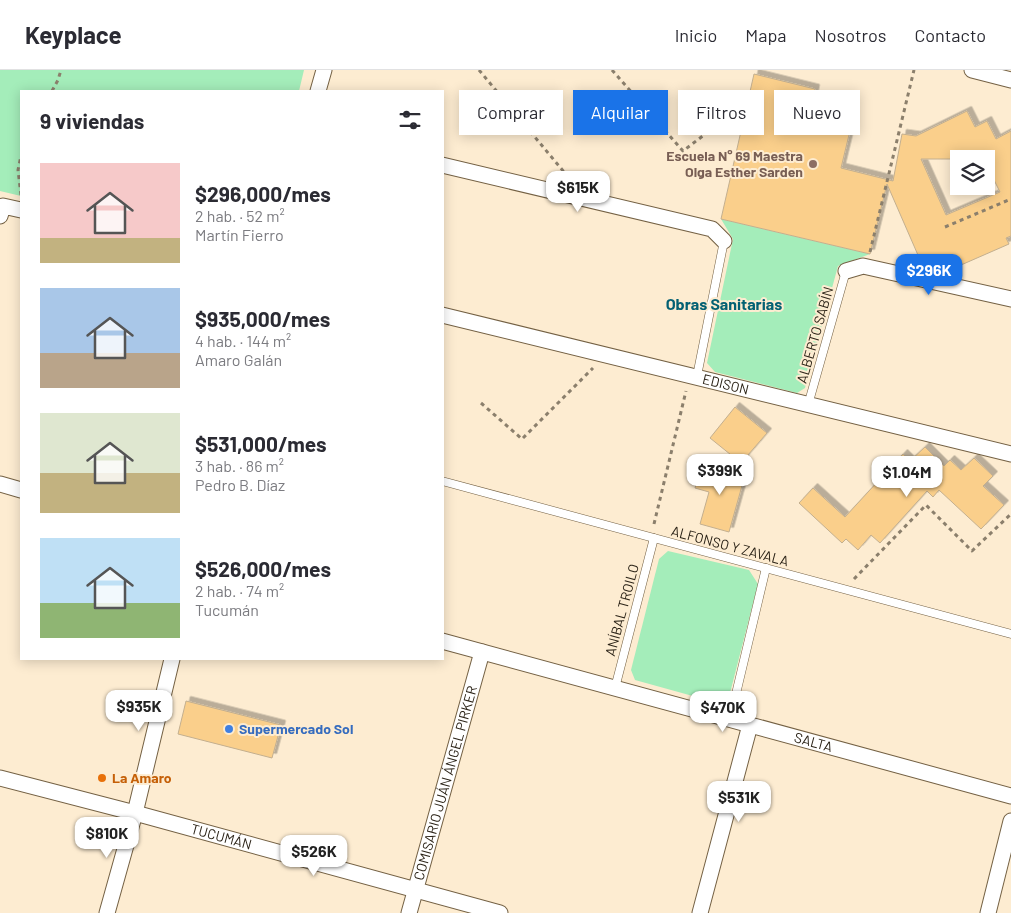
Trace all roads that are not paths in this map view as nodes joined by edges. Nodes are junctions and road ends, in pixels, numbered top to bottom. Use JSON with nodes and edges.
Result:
{"nodes":[{"id":1,"x":324,"y":70,"type":"edge"},
{"id":2,"x":972,"y":70,"type":"edge"},
{"id":3,"x":1011,"y":80,"type":"edge"},
{"id":4,"x":318,"y":90,"type":"edge"},
{"id":5,"x":444,"y":166,"type":"edge"},
{"id":6,"x":20,"y":210,"type":"edge"},
{"id":7,"x":1,"y":211,"type":"edge"},
{"id":8,"x":724,"y":241,"type":"joint"},
{"id":9,"x":846,"y":271,"type":"joint"},
{"id":10,"x":1011,"y":299,"type":"edge"},
{"id":11,"x":444,"y":315,"type":"edge"},
{"id":12,"x":698,"y":376,"type":"junction"},
{"id":13,"x":808,"y":405,"type":"junction"},
{"id":14,"x":1011,"y":454,"type":"edge"},
{"id":15,"x":444,"y":483,"type":"edge"},
{"id":16,"x":0,"y":484,"type":"edge"},
{"id":17,"x":20,"y":490,"type":"edge"},
{"id":18,"x":654,"y":538,"type":"junction"},
{"id":19,"x":766,"y":568,"type":"junction"},
{"id":20,"x":1011,"y":634,"type":"edge"},
{"id":21,"x":444,"y":642,"type":"edge"},
{"id":22,"x":482,"y":652,"type":"junction"},
{"id":23,"x":172,"y":660,"type":"edge"},
{"id":24,"x":615,"y":688,"type":"junction"},
{"id":25,"x":730,"y":719,"type":"junction"},
{"id":26,"x":750,"y":725,"type":"junction"},
{"id":27,"x":0,"y":778,"type":"edge"},
{"id":28,"x":1011,"y":796,"type":"edge"},
{"id":29,"x":135,"y":813,"type":"junction"},
{"id":30,"x":1011,"y":822,"type":"edge"},
{"id":31,"x":415,"y":890,"type":"junction"},
{"id":32,"x":107,"y":913,"type":"edge"},
{"id":33,"x":409,"y":913,"type":"edge"},
{"id":34,"x":500,"y":913,"type":"edge"},
{"id":35,"x":700,"y":913,"type":"edge"},
{"id":36,"x":988,"y":913,"type":"edge"}],
"edges":[{"from":1,"to":4,"type":"street"},
{"from":2,"to":3,"type":"street"},
{"from":5,"to":8,"type":"street"},
{"from":6,"to":7,"type":"street"},
{"from":8,"to":12,"type":"lane"},
{"from":9,"to":10,"type":"street"},
{"from":9,"to":13,"type":"lane","name":"ALBERTO SABÍN"},
{"from":11,"to":12,"type":"street","name":"EDISON"},
{"from":12,"to":13,"type":"street","name":"EDISON"},
{"from":13,"to":14,"type":"street","name":"EDISON"},
{"from":15,"to":18,"type":"lane","name":"ALFONSO Y ZAVALA"},
{"from":16,"to":17,"type":"street"},
{"from":18,"to":19,"type":"lane","name":"ALFONSO Y ZAVALA"},
{"from":18,"to":24,"type":"lane","name":"ANÍBAL TROILO"},
{"from":19,"to":20,"type":"lane","name":"ALFONSO Y ZAVALA"},
{"from":19,"to":25,"type":"lane"},
{"from":21,"to":22,"type":"street","name":"SALTA"},
{"from":22,"to":24,"type":"street","name":"SALTA"},
{"from":22,"to":31,"type":"street","name":"COMISARIO JUÁN ÁNGEL PIRKER"},
{"from":23,"to":29,"type":"street"},
{"from":24,"to":25,"type":"street","name":"SALTA"},
{"from":25,"to":26,"type":"street","name":"SALTA"},
{"from":26,"to":28,"type":"street","name":"SALTA"},
{"from":26,"to":35,"type":"street"},
{"from":27,"to":29,"type":"street","name":"TUCUMÁN"},
{"from":29,"to":31,"type":"street","name":"TUCUMÁN"},
{"from":29,"to":32,"type":"street"},
{"from":30,"to":36,"type":"street"},
{"from":31,"to":33,"type":"street","name":"COMISARIO JUÁN ÁNGEL PIRKER"},
{"from":31,"to":34,"type":"street","name":"TUCUMÁN"}]}
